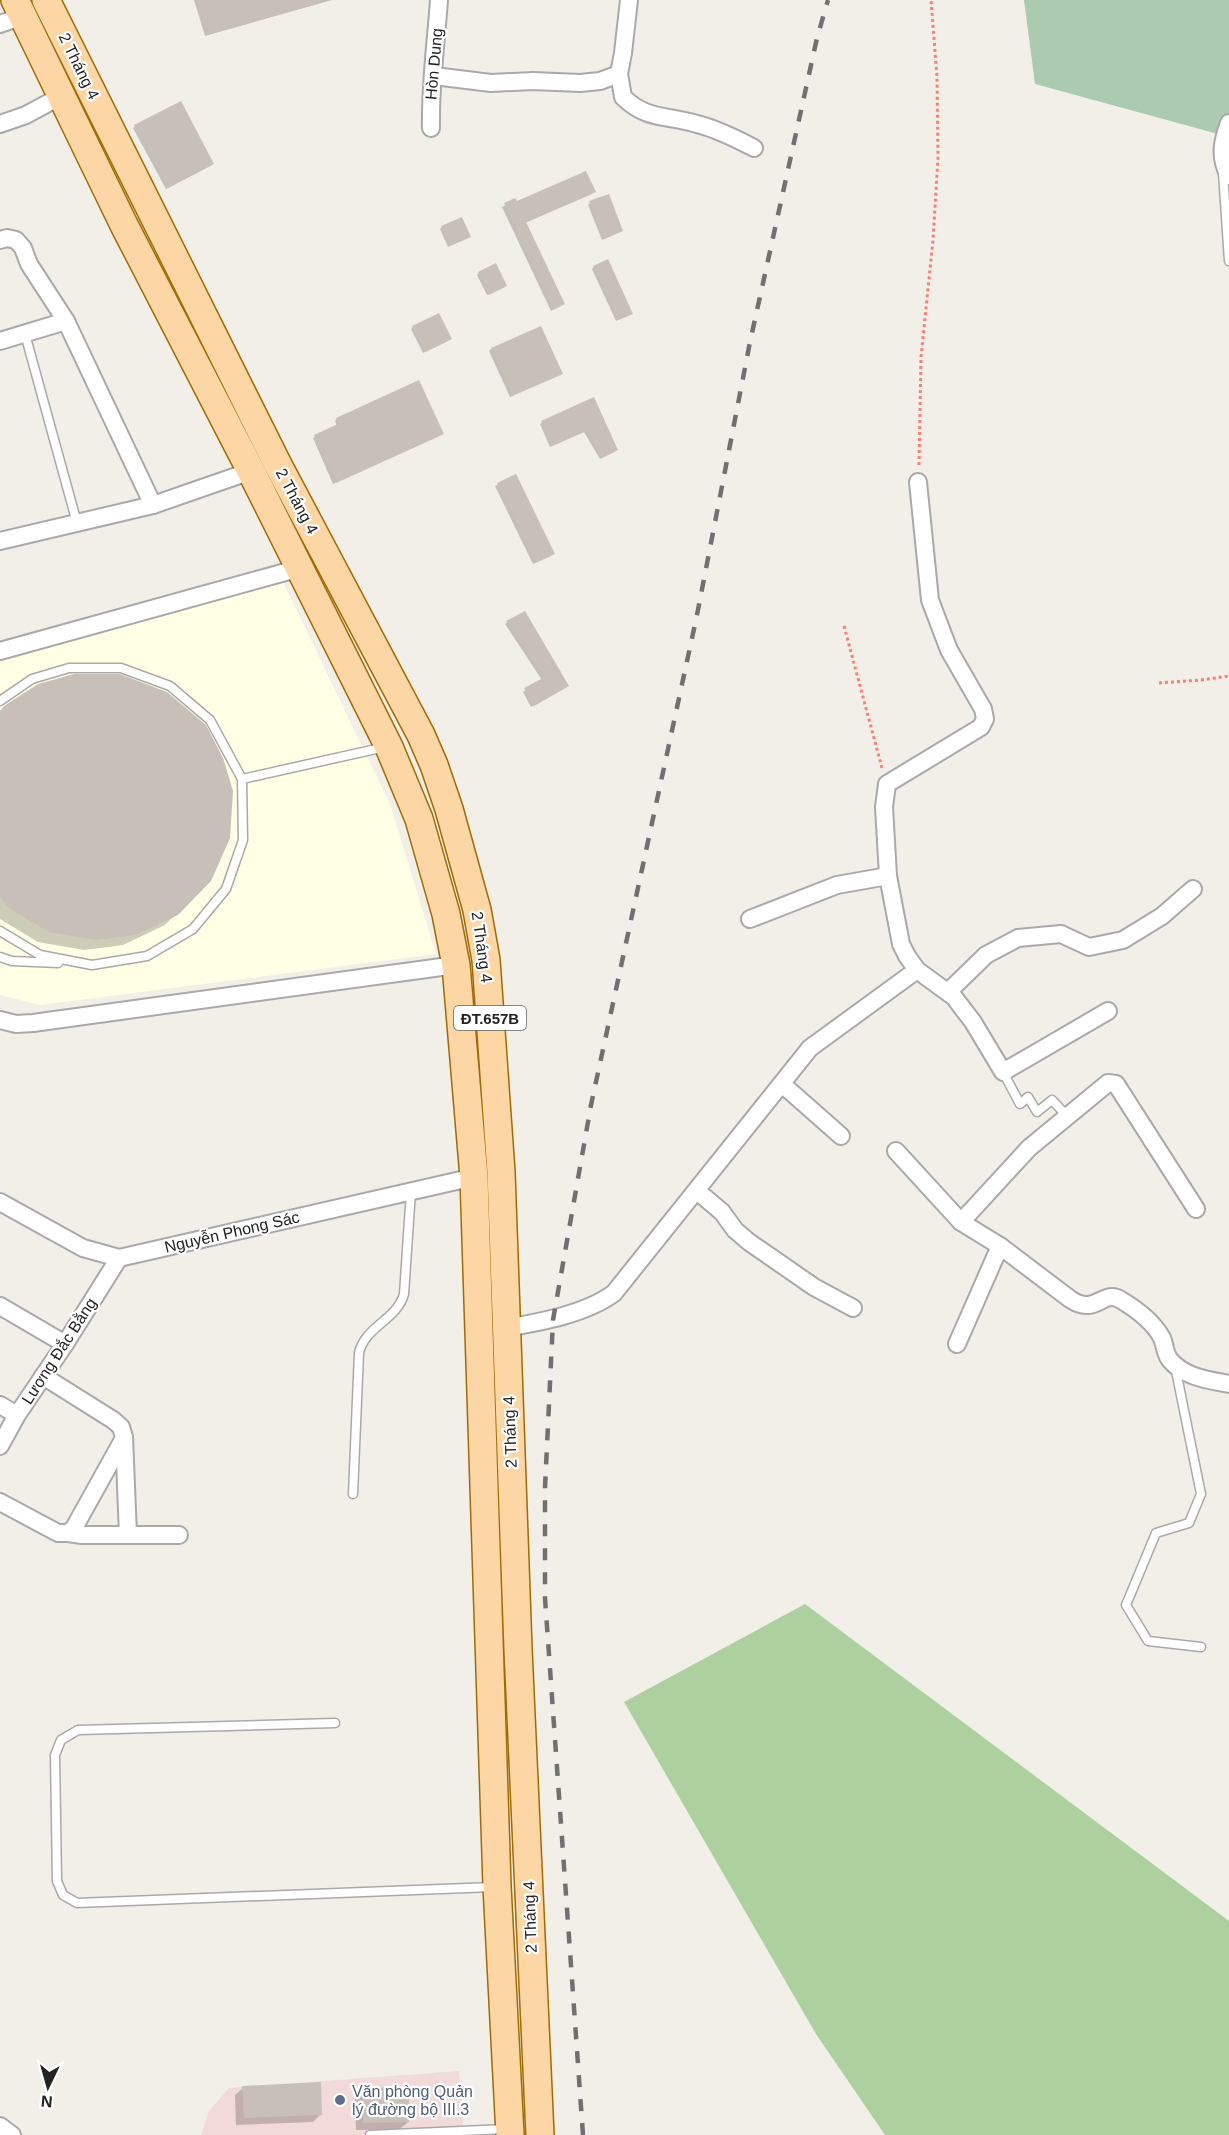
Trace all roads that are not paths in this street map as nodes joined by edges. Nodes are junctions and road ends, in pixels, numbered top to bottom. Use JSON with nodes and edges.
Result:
{"nodes":[{"id":1,"x":46,"y":0,"type":"edge"},
{"id":2,"x":439,"y":0,"type":"edge"},
{"id":3,"x":629,"y":0,"type":"edge"},
{"id":4,"x":13,"y":13,"type":"edge"},
{"id":5,"x":619,"y":74,"type":"junction"},
{"id":6,"x":434,"y":76,"type":"junction"},
{"id":7,"x":61,"y":96,"type":"junction"},
{"id":8,"x":1229,"y":123,"type":"edge"},
{"id":9,"x":0,"y":124,"type":"edge"},
{"id":10,"x":431,"y":128,"type":"dead end"},
{"id":11,"x":754,"y":147,"type":"dead end"},
{"id":12,"x":1226,"y":169,"type":"edge"},
{"id":13,"x":0,"y":240,"type":"edge"},
{"id":14,"x":1229,"y":261,"type":"edge"},
{"id":15,"x":66,"y":321,"type":"junction"},
{"id":16,"x":25,"y":334,"type":"junction"},
{"id":17,"x":0,"y":341,"type":"edge"},
{"id":18,"x":251,"y":471,"type":"junction"},
{"id":19,"x":918,"y":482,"type":"road end"},
{"id":20,"x":153,"y":505,"type":"junction"},
{"id":21,"x":77,"y":523,"type":"junction"},
{"id":22,"x":0,"y":541,"type":"edge"},
{"id":23,"x":300,"y":568,"type":"junction"},
{"id":24,"x":0,"y":651,"type":"edge"},
{"id":25,"x":0,"y":701,"type":"edge"},
{"id":26,"x":421,"y":735,"type":"junction"},
{"id":27,"x":389,"y":747,"type":"junction"},
{"id":28,"x":242,"y":779,"type":"junction"},
{"id":29,"x":888,"y":876,"type":"junction"},
{"id":30,"x":1193,"y":889,"type":"dead end"},
{"id":31,"x":750,"y":919,"type":"dead end"},
{"id":32,"x":0,"y":932,"type":"edge"},
{"id":33,"x":0,"y":957,"type":"edge"},
{"id":34,"x":486,"y":960,"type":"junction"},
{"id":35,"x":92,"y":965,"type":"junction"},
{"id":36,"x":456,"y":965,"type":"junction"},
{"id":37,"x":917,"y":970,"type":"junction"},
{"id":38,"x":948,"y":992,"type":"junction"},
{"id":39,"x":1108,"y":1011,"type":"dead end"},
{"id":40,"x":0,"y":1020,"type":"edge"},
{"id":41,"x":1004,"y":1072,"type":"junction"},
{"id":42,"x":782,"y":1084,"type":"junction"},
{"id":43,"x":1067,"y":1116,"type":"junction"},
{"id":44,"x":841,"y":1136,"type":"dead end"},
{"id":45,"x":896,"y":1151,"type":"dead end"},
{"id":46,"x":501,"y":1172,"type":"junction"},
{"id":47,"x":474,"y":1177,"type":"junction"},
{"id":48,"x":411,"y":1190,"type":"junction"},
{"id":49,"x":697,"y":1191,"type":"junction"},
{"id":50,"x":0,"y":1202,"type":"edge"},
{"id":51,"x":1196,"y":1209,"type":"dead end"},
{"id":52,"x":961,"y":1222,"type":"junction"},
{"id":53,"x":1000,"y":1246,"type":"junction"},
{"id":54,"x":119,"y":1258,"type":"junction"},
{"id":55,"x":0,"y":1306,"type":"edge"},
{"id":56,"x":854,"y":1308,"type":"dead end"},
{"id":57,"x":506,"y":1328,"type":"junction"},
{"id":58,"x":65,"y":1344,"type":"junction"},
{"id":59,"x":957,"y":1344,"type":"dead end"},
{"id":60,"x":1175,"y":1365,"type":"junction"},
{"id":61,"x":43,"y":1377,"type":"junction"},
{"id":62,"x":1229,"y":1384,"type":"edge"},
{"id":63,"x":0,"y":1404,"type":"edge"},
{"id":64,"x":17,"y":1415,"type":"junction"},
{"id":65,"x":124,"y":1437,"type":"junction"},
{"id":66,"x":0,"y":1446,"type":"edge"},
{"id":67,"x":353,"y":1494,"type":"dead end"},
{"id":68,"x":0,"y":1502,"type":"edge"},
{"id":69,"x":68,"y":1533,"type":"junction"},
{"id":70,"x":128,"y":1535,"type":"junction"},
{"id":71,"x":178,"y":1535,"type":"dead end"},
{"id":72,"x":1200,"y":1647,"type":"dead end"},
{"id":73,"x":518,"y":1649,"type":"junction"},
{"id":74,"x":489,"y":1650,"type":"junction"},
{"id":75,"x":335,"y":1723,"type":"dead end"},
{"id":76,"x":529,"y":1885,"type":"junction"},
{"id":77,"x":497,"y":1886,"type":"junction"},
{"id":78,"x":0,"y":2126,"type":"edge"},
{"id":79,"x":510,"y":2132,"type":"edge"},
{"id":80,"x":12,"y":2135,"type":"edge"},
{"id":81,"x":370,"y":2135,"type":"edge"},
{"id":82,"x":540,"y":2135,"type":"edge"}],
"edges":[{"from":1,"to":26,"type":"main road","name":"2 Tháng 4","number":"ĐT.657B"},
{"from":2,"to":6,"type":"street","name":"Hòn Dung"},
{"from":3,"to":5,"type":"street"},
{"from":4,"to":7,"type":"main road","name":"2 Tháng 4","number":"ĐT.657B"},
{"from":5,"to":6,"type":"street"},
{"from":5,"to":11,"type":"street"},
{"from":6,"to":10,"type":"street","name":"Hòn Dung"},
{"from":7,"to":9,"type":"street"},
{"from":7,"to":18,"type":"main road","name":"2 Tháng 4","number":"ĐT.657B"},
{"from":8,"to":12,"type":"street"},
{"from":12,"to":14,"type":"lane"},
{"from":13,"to":15,"type":"street"},
{"from":15,"to":16,"type":"street"},
{"from":15,"to":20,"type":"street"},
{"from":16,"to":17,"type":"street"},
{"from":16,"to":21,"type":"lane"},
{"from":18,"to":20,"type":"street"},
{"from":18,"to":23,"type":"main road","name":"2 Tháng 4","number":"ĐT.657B"},
{"from":19,"to":29,"type":"street"},
{"from":20,"to":21,"type":"street"},
{"from":21,"to":22,"type":"street"},
{"from":23,"to":24,"type":"street"},
{"from":23,"to":27,"type":"main road","name":"2 Tháng 4","number":"ĐT.657B"},
{"from":25,"to":28,"type":"lane"},
{"from":26,"to":27,"type":"main road"},
{"from":26,"to":34,"type":"main road","name":"2 Tháng 4","number":"ĐT.657B"},
{"from":27,"to":28,"type":"lane"},
{"from":27,"to":36,"type":"main road","name":"2 Tháng 4","number":"ĐT.657B"},
{"from":28,"to":35,"type":"lane"},
{"from":29,"to":31,"type":"street"},
{"from":29,"to":37,"type":"street"},
{"from":30,"to":38,"type":"street"},
{"from":32,"to":35,"type":"lane"},
{"from":33,"to":35,"type":"lane"},
{"from":34,"to":36,"type":"main road"},
{"from":34,"to":46,"type":"main road","name":"2 Tháng 4","number":"ĐT.657B"},
{"from":36,"to":40,"type":"street"},
{"from":36,"to":47,"type":"main road","name":"2 Tháng 4","number":"ĐT.657B"},
{"from":37,"to":38,"type":"street"},
{"from":37,"to":42,"type":"street"},
{"from":38,"to":41,"type":"street"},
{"from":39,"to":41,"type":"street"},
{"from":41,"to":43,"type":"lane"},
{"from":42,"to":44,"type":"street"},
{"from":42,"to":49,"type":"street"},
{"from":43,"to":51,"type":"street"},
{"from":43,"to":52,"type":"street"},
{"from":45,"to":52,"type":"street"},
{"from":46,"to":47,"type":"main road"},
{"from":46,"to":57,"type":"main road","name":"2 Tháng 4","number":"ĐT.657B"},
{"from":47,"to":48,"type":"street","name":"Nguyễn Phong Sác"},
{"from":47,"to":74,"type":"main road","name":"2 Tháng 4","number":"ĐT.657B"},
{"from":48,"to":54,"type":"street","name":"Nguyễn Phong Sác"},
{"from":48,"to":67,"type":"lane"},
{"from":49,"to":56,"type":"street"},
{"from":49,"to":57,"type":"street"},
{"from":50,"to":54,"type":"street","name":"Nguyễn Phong Sác"},
{"from":52,"to":53,"type":"street"},
{"from":53,"to":59,"type":"street"},
{"from":53,"to":60,"type":"street"},
{"from":54,"to":58,"type":"street","name":"Lương Đắc Bằng"},
{"from":55,"to":58,"type":"street"},
{"from":57,"to":73,"type":"main road","name":"2 Tháng 4","number":"ĐT.657B"},
{"from":58,"to":61,"type":"street","name":"Lương Đắc Bằng"},
{"from":60,"to":62,"type":"street"},
{"from":60,"to":72,"type":"lane"},
{"from":61,"to":64,"type":"street","name":"Lương Đắc Bằng"},
{"from":61,"to":65,"type":"street"},
{"from":63,"to":64,"type":"street"},
{"from":64,"to":66,"type":"street","name":"Lương Đắc Bằng"},
{"from":65,"to":69,"type":"street"},
{"from":65,"to":70,"type":"street"},
{"from":68,"to":69,"type":"street"},
{"from":69,"to":70,"type":"street"},
{"from":70,"to":71,"type":"street"},
{"from":73,"to":74,"type":"main road"},
{"from":73,"to":76,"type":"main road","name":"2 Tháng 4","number":"ĐT.657B"},
{"from":74,"to":77,"type":"main road","name":"2 Tháng 4","number":"ĐT.657B"},
{"from":75,"to":77,"type":"lane"},
{"from":76,"to":77,"type":"main road"},
{"from":76,"to":82,"type":"main road","name":"2 Tháng 4","number":"ĐT.657B"},
{"from":77,"to":79,"type":"main road","name":"2 Tháng 4","number":"ĐT.657B"},
{"from":78,"to":80,"type":"street"},
{"from":79,"to":81,"type":"lane"}]}
